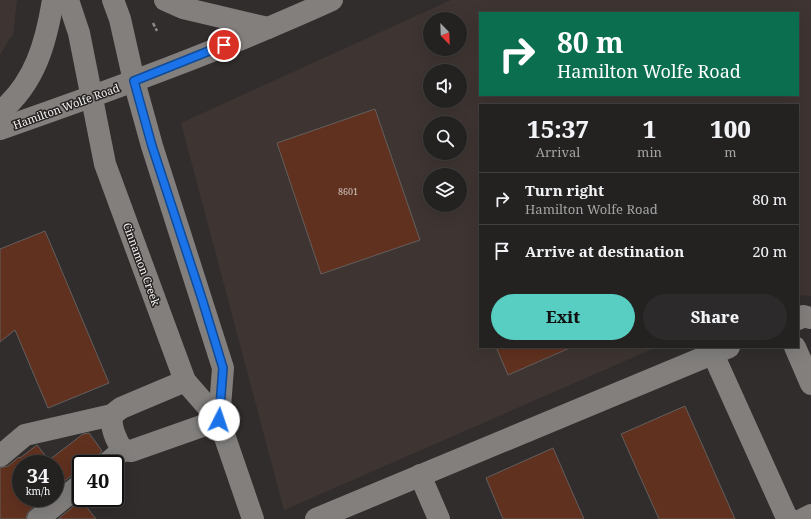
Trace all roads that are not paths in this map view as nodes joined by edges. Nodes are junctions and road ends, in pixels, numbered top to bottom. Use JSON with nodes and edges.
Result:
{"nodes":[{"id":1,"x":54,"y":0,"type":"edge"},
{"id":2,"x":68,"y":0,"type":"edge"},
{"id":3,"x":113,"y":0,"type":"edge"},
{"id":4,"x":165,"y":0,"type":"edge"},
{"id":5,"x":332,"y":0,"type":"edge"},
{"id":6,"x":268,"y":28,"type":"junction"},
{"id":7,"x":134,"y":81,"type":"junction"},
{"id":8,"x":92,"y":97,"type":"junction"},
{"id":9,"x":0,"y":112,"type":"edge"},
{"id":10,"x":0,"y":129,"type":"edge"},
{"id":11,"x":799,"y":318,"type":"edge"},
{"id":12,"x":811,"y":318,"type":"edge"},
{"id":13,"x":795,"y":348,"type":"edge"},
{"id":14,"x":721,"y":350,"type":"edge"},
{"id":15,"x":185,"y":381,"type":"junction"},
{"id":16,"x":811,"y":384,"type":"edge"},
{"id":17,"x":112,"y":414,"type":"junction"},
{"id":18,"x":219,"y":420,"type":"junction"},
{"id":19,"x":123,"y":450,"type":"junction"},
{"id":20,"x":117,"y":455,"type":"edge"},
{"id":21,"x":0,"y":456,"type":"edge"},
{"id":22,"x":420,"y":475,"type":"junction"},
{"id":23,"x":72,"y":491,"type":"edge"},
{"id":24,"x":811,"y":515,"type":"edge"},
{"id":25,"x":38,"y":519,"type":"edge"},
{"id":26,"x":253,"y":519,"type":"edge"},
{"id":27,"x":316,"y":519,"type":"edge"},
{"id":28,"x":439,"y":519,"type":"edge"},
{"id":29,"x":790,"y":519,"type":"edge"},
{"id":30,"x":803,"y":519,"type":"edge"}],
"edges":[{"from":1,"to":9,"type":"street"},
{"from":2,"to":8,"type":"street","name":"Cinnamon Creek"},
{"from":3,"to":7,"type":"street","name":"Cinnamon Creek"},
{"from":4,"to":6,"type":"street"},
{"from":5,"to":6,"type":"street","name":"Hamilton Wolfe Road"},
{"from":6,"to":7,"type":"street","name":"Hamilton Wolfe Road"},
{"from":7,"to":8,"type":"street","name":"Hamilton Wolfe Road"},
{"from":7,"to":18,"type":"street","name":"Cinnamon Creek"},
{"from":8,"to":10,"type":"street","name":"Hamilton Wolfe Road"},
{"from":8,"to":15,"type":"street","name":"Cinnamon Creek"},
{"from":11,"to":12,"type":"street"},
{"from":13,"to":16,"type":"street"},
{"from":14,"to":22,"type":"street"},
{"from":14,"to":29,"type":"street"},
{"from":15,"to":17,"type":"street"},
{"from":15,"to":18,"type":"street","name":"Cinnamon Creek"},
{"from":17,"to":19,"type":"street"},
{"from":17,"to":21,"type":"street"},
{"from":18,"to":19,"type":"street"},
{"from":18,"to":26,"type":"street","name":"Cinnamon Creek"},
{"from":19,"to":20,"type":"street"},
{"from":22,"to":27,"type":"street"},
{"from":22,"to":28,"type":"street"},
{"from":23,"to":25,"type":"street"},
{"from":24,"to":30,"type":"street"}]}
